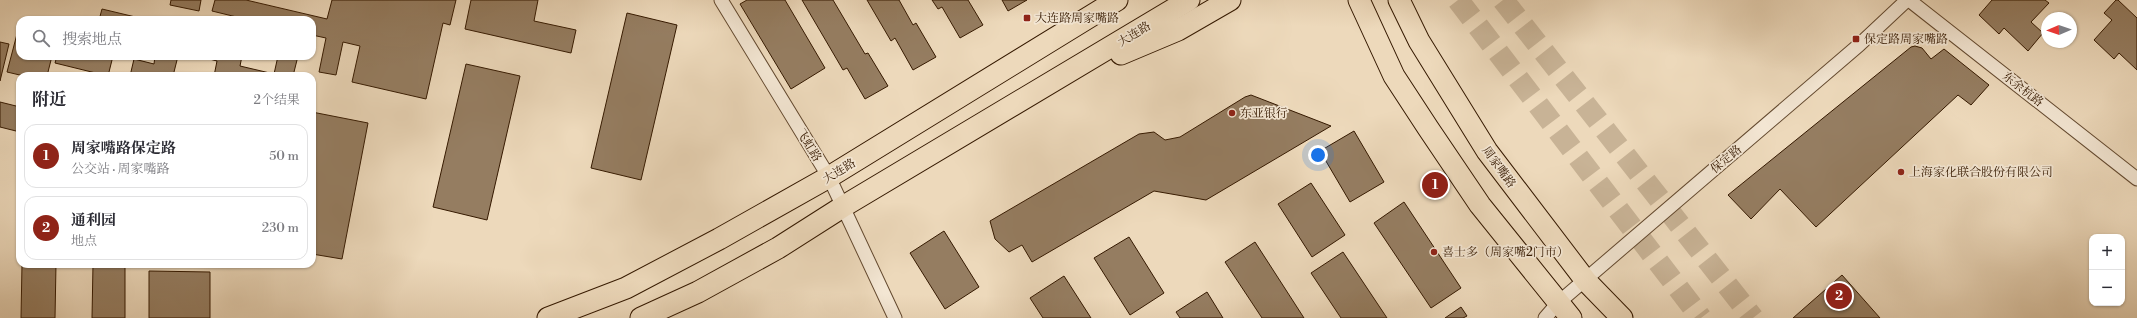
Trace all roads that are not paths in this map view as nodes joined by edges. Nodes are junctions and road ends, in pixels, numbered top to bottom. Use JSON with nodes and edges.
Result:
{"nodes":[{"id":1,"x":721,"y":0,"type":"edge"},
{"id":2,"x":1117,"y":0,"type":"edge"},
{"id":3,"x":1189,"y":0,"type":"edge"},
{"id":4,"x":1230,"y":0,"type":"edge"},
{"id":5,"x":1352,"y":0,"type":"edge"},
{"id":6,"x":1359,"y":0,"type":"edge"},
{"id":7,"x":1400,"y":0,"type":"edge"},
{"id":8,"x":1908,"y":0,"type":"edge"},
{"id":9,"x":1380,"y":46,"type":"junction"},
{"id":10,"x":1085,"y":64,"type":"junction"},
{"id":11,"x":829,"y":177,"type":"junction"},
{"id":12,"x":2137,"y":179,"type":"edge"},
{"id":13,"x":844,"y":206,"type":"junction"},
{"id":14,"x":1586,"y":281,"type":"junction"},
{"id":15,"x":1558,"y":313,"type":"edge"},
{"id":16,"x":548,"y":318,"type":"edge"},
{"id":17,"x":641,"y":318,"type":"edge"},
{"id":18,"x":896,"y":318,"type":"edge"},
{"id":19,"x":1622,"y":318,"type":"edge"}],
"edges":[{"from":1,"to":11,"type":"street","name":"飞虹路"},
{"from":2,"to":11,"type":"main road","name":"大连路"},
{"from":3,"to":10,"type":"main road","name":"大连路"},
{"from":4,"to":10,"type":"main road"},
{"from":5,"to":9,"type":"main road"},
{"from":6,"to":9,"type":"main road"},
{"from":7,"to":14,"type":"main road","name":"周家嘴路"},
{"from":8,"to":12,"type":"street","name":"东余杭路"},
{"from":8,"to":14,"type":"street","name":"保定路"},
{"from":9,"to":15,"type":"main road"},
{"from":10,"to":13,"type":"main road","name":"大连路"},
{"from":11,"to":13,"type":"street","name":"飞虹路"},
{"from":11,"to":16,"type":"main road","name":"大连路"},
{"from":13,"to":17,"type":"main road","name":"大连路"},
{"from":13,"to":18,"type":"street","name":"飞虹路"},
{"from":14,"to":15,"type":"street","name":"保定路"},
{"from":14,"to":19,"type":"main road","name":"周家嘴路"}]}
